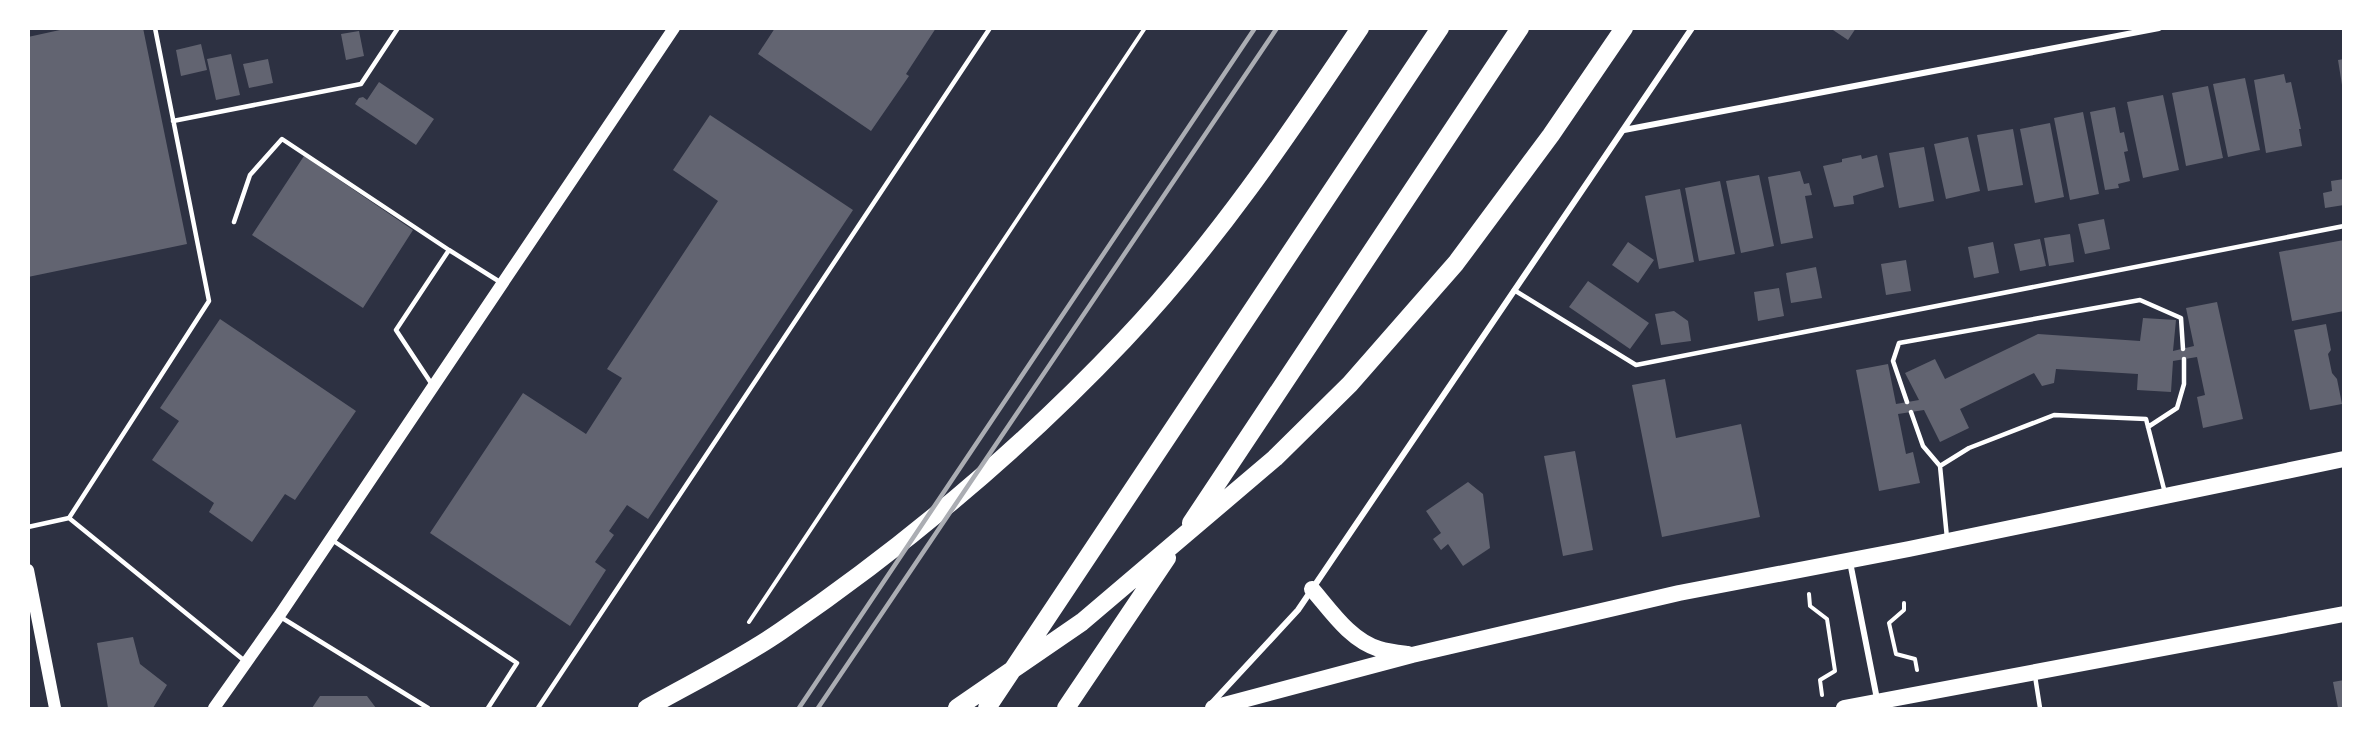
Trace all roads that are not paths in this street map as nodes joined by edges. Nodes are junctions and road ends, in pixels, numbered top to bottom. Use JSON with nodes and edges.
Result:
{"nodes":[{"id":1,"x":155,"y":28,"type":"edge"},
{"id":2,"x":398,"y":28,"type":"edge"},
{"id":3,"x":674,"y":28,"type":"edge"},
{"id":4,"x":990,"y":28,"type":"edge"},
{"id":5,"x":1360,"y":28,"type":"edge"},
{"id":6,"x":1440,"y":28,"type":"edge"},
{"id":7,"x":1520,"y":28,"type":"edge"},
{"id":8,"x":1624,"y":28,"type":"edge"},
{"id":9,"x":1692,"y":28,"type":"edge"},
{"id":10,"x":2159,"y":28,"type":"edge"},
{"id":11,"x":173,"y":121,"type":"junction"},
{"id":12,"x":1624,"y":130,"type":"junction"},
{"id":13,"x":234,"y":222,"type":"dead end"},
{"id":14,"x":2343,"y":226,"type":"edge"},
{"id":15,"x":449,"y":250,"type":"junction"},
{"id":16,"x":503,"y":283,"type":"junction"},
{"id":17,"x":1514,"y":290,"type":"junction"},
{"id":18,"x":2183,"y":349,"type":"dead end"},
{"id":19,"x":2184,"y":359,"type":"dead end"},
{"id":20,"x":433,"y":387,"type":"junction"},
{"id":21,"x":1907,"y":402,"type":"dead end"},
{"id":22,"x":1911,"y":412,"type":"dead end"},
{"id":23,"x":2148,"y":427,"type":"junction"},
{"id":24,"x":2343,"y":459,"type":"edge"},
{"id":25,"x":1940,"y":466,"type":"junction"},
{"id":26,"x":2165,"y":496,"type":"junction"},
{"id":27,"x":69,"y":518,"type":"junction"},
{"id":28,"x":28,"y":527,"type":"edge"},
{"id":29,"x":331,"y":539,"type":"junction"},
{"id":30,"x":1947,"y":541,"type":"junction"},
{"id":31,"x":1850,"y":560,"type":"junction"},
{"id":32,"x":28,"y":570,"type":"edge"},
{"id":33,"x":1312,"y":589,"type":"junction"},
{"id":34,"x":2343,"y":615,"type":"edge"},
{"id":35,"x":279,"y":616,"type":"junction"},
{"id":36,"x":1412,"y":655,"type":"junction"},
{"id":37,"x":246,"y":662,"type":"junction"},
{"id":38,"x":2035,"y":672,"type":"junction"},
{"id":39,"x":1878,"y":705,"type":"edge"},
{"id":40,"x":55,"y":708,"type":"edge"},
{"id":41,"x":214,"y":708,"type":"edge"},
{"id":42,"x":428,"y":708,"type":"edge"},
{"id":43,"x":488,"y":708,"type":"edge"},
{"id":44,"x":538,"y":708,"type":"edge"},
{"id":45,"x":646,"y":708,"type":"edge"},
{"id":46,"x":957,"y":708,"type":"edge"},
{"id":47,"x":987,"y":708,"type":"edge"},
{"id":48,"x":1066,"y":708,"type":"edge"},
{"id":49,"x":1206,"y":708,"type":"edge"},
{"id":50,"x":1213,"y":708,"type":"edge"},
{"id":51,"x":1844,"y":708,"type":"edge"},
{"id":52,"x":2040,"y":708,"type":"edge"}],
"edges":[{"from":1,"to":11,"type":"lane"},
{"from":2,"to":11,"type":"lane"},
{"from":3,"to":16,"type":"main road"},
{"from":4,"to":44,"type":"lane"},
{"from":5,"to":45,"type":"highway"},
{"from":6,"to":47,"type":"highway"},
{"from":7,"to":48,"type":"highway"},
{"from":8,"to":46,"type":"highway"},
{"from":9,"to":12,"type":"street"},
{"from":10,"to":12,"type":"street"},
{"from":11,"to":27,"type":"lane"},
{"from":12,"to":17,"type":"street"},
{"from":13,"to":15,"type":"lane"},
{"from":14,"to":17,"type":"lane"},
{"from":15,"to":16,"type":"lane"},
{"from":15,"to":20,"type":"lane"},
{"from":16,"to":20,"type":"main road"},
{"from":17,"to":33,"type":"street"},
{"from":18,"to":21,"type":"lane"},
{"from":19,"to":23,"type":"lane"},
{"from":20,"to":29,"type":"main road"},
{"from":22,"to":25,"type":"lane"},
{"from":23,"to":25,"type":"lane"},
{"from":23,"to":26,"type":"lane"},
{"from":24,"to":26,"type":"highway"},
{"from":25,"to":30,"type":"lane"},
{"from":26,"to":30,"type":"highway"},
{"from":27,"to":28,"type":"lane"},
{"from":27,"to":37,"type":"lane"},
{"from":29,"to":35,"type":"main road"},
{"from":29,"to":43,"type":"lane"},
{"from":30,"to":31,"type":"highway"},
{"from":31,"to":36,"type":"highway"},
{"from":31,"to":39,"type":"street"},
{"from":32,"to":40,"type":"main road"},
{"from":33,"to":36,"type":"highway"},
{"from":33,"to":49,"type":"street"},
{"from":34,"to":38,"type":"highway"},
{"from":35,"to":37,"type":"main road"},
{"from":35,"to":42,"type":"lane"},
{"from":36,"to":50,"type":"highway"},
{"from":37,"to":41,"type":"main road"},
{"from":38,"to":39,"type":"highway"},
{"from":38,"to":52,"type":"lane"},
{"from":39,"to":51,"type":"highway"}]}
